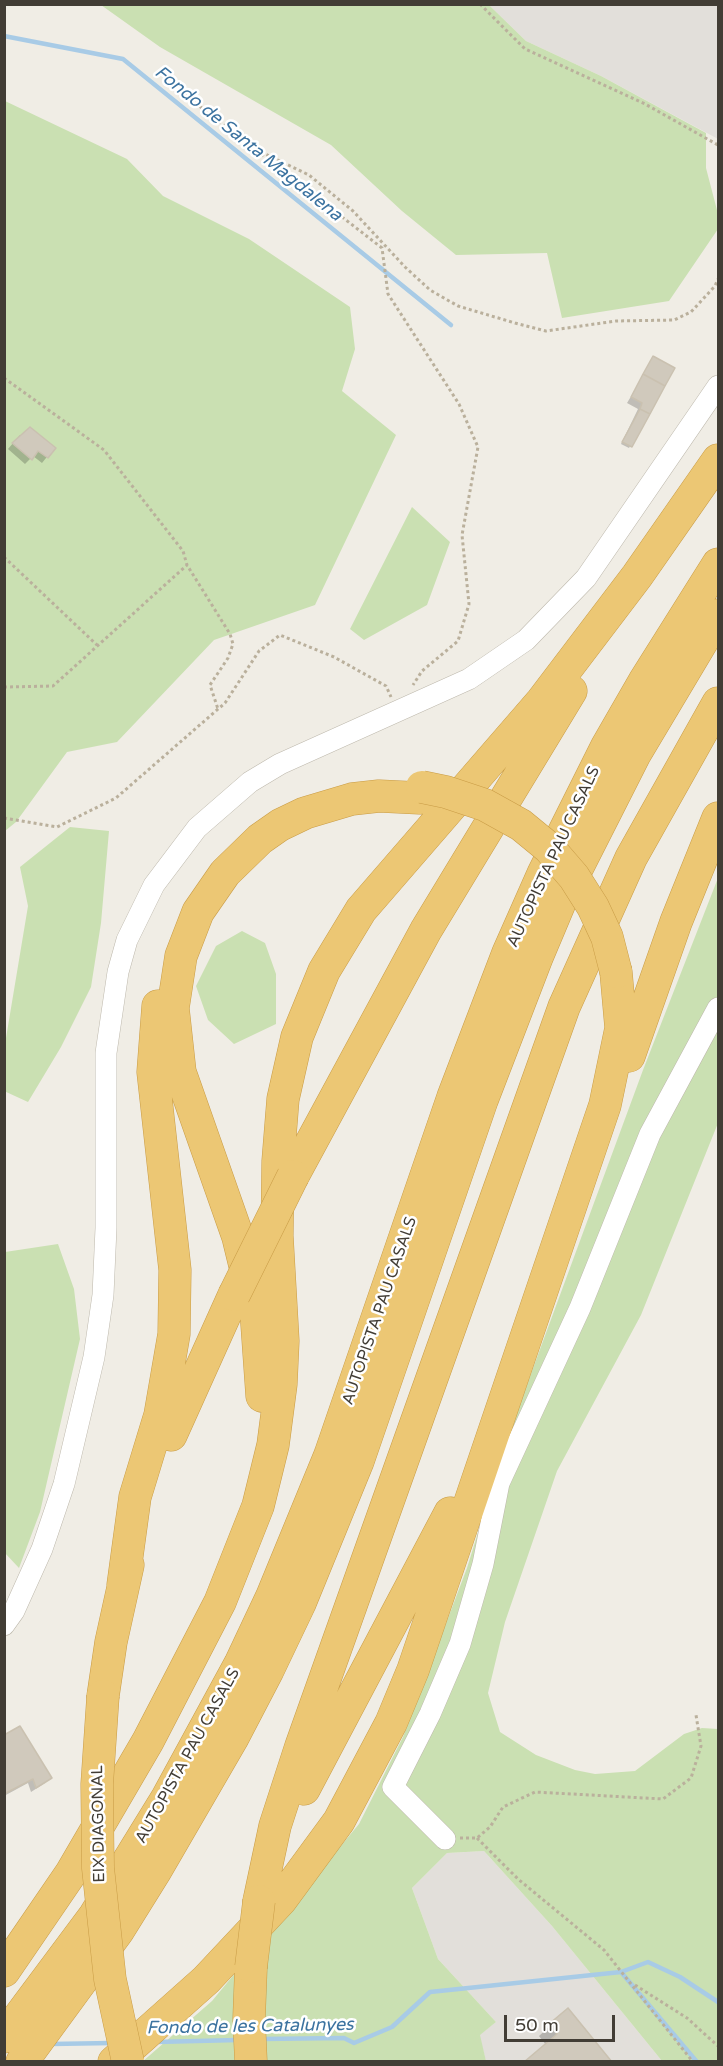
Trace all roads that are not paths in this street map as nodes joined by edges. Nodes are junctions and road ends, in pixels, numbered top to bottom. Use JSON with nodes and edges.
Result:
{"nodes":[{"id":1,"x":718,"y":386,"type":"edge"},
{"id":2,"x":718,"y":460,"type":"edge"},
{"id":3,"x":718,"y":482,"type":"edge"},
{"id":4,"x":718,"y":564,"type":"edge"},
{"id":5,"x":637,"y":576,"type":"junction"},
{"id":6,"x":718,"y":615,"type":"edge"},
{"id":7,"x":586,"y":668,"type":"junction"},
{"id":8,"x":718,"y":703,"type":"edge"},
{"id":9,"x":421,"y":793,"type":"junction"},
{"id":10,"x":718,"y":818,"type":"edge"},
{"id":11,"x":611,"y":974,"type":"junction"},
{"id":12,"x":718,"y":1008,"type":"edge"},
{"id":13,"x":569,"y":1214,"type":"junction"},
{"id":14,"x":123,"y":1585,"type":"junction"},
{"id":15,"x":4,"y":1625,"type":"edge"},
{"id":16,"x":148,"y":1741,"type":"junction"},
{"id":17,"x":445,"y":1839,"type":"road end"},
{"id":18,"x":266,"y":1871,"type":"junction"},
{"id":19,"x":4,"y":1971,"type":"edge"},
{"id":20,"x":20,"y":2044,"type":"edge"},
{"id":21,"x":250,"y":2046,"type":"edge"},
{"id":22,"x":129,"y":2052,"type":"edge"}],
"edges":[{"from":1,"to":15,"type":"street"},
{"from":2,"to":5,"type":"highway"},
{"from":3,"to":7,"type":"highway"},
{"from":4,"to":20,"type":"highway","name":"AUTOPISTA PAU CASALS"},
{"from":5,"to":7,"type":"highway"},
{"from":5,"to":16,"type":"highway"},
{"from":6,"to":20,"type":"highway","name":"AUTOPISTA PAU CASALS"},
{"from":7,"to":14,"type":"highway","bridge":true},
{"from":8,"to":18,"type":"highway"},
{"from":9,"to":11,"type":"highway"},
{"from":9,"to":14,"type":"highway"},
{"from":9,"to":16,"type":"highway"},
{"from":10,"to":13,"type":"highway"},
{"from":11,"to":13,"type":"highway"},
{"from":11,"to":18,"type":"highway"},
{"from":12,"to":17,"type":"street"},
{"from":13,"to":22,"type":"highway"},
{"from":14,"to":22,"type":"highway","name":"EIX DIAGONAL","bridge":true},
{"from":16,"to":19,"type":"highway"},
{"from":18,"to":21,"type":"highway","bridge":true}]}
